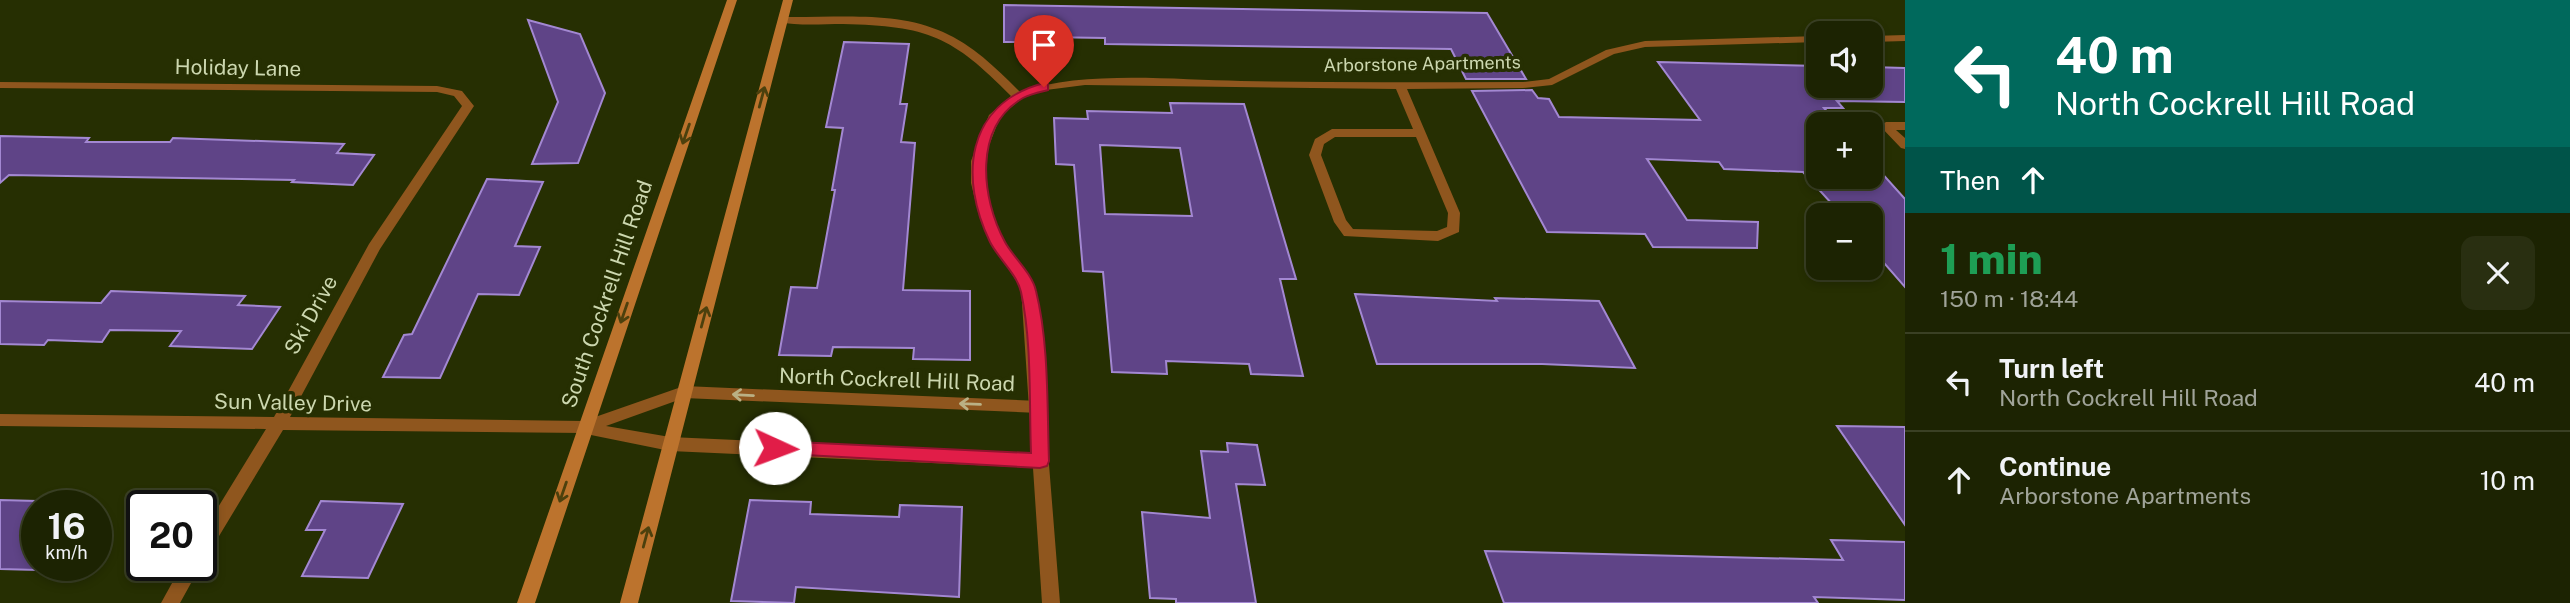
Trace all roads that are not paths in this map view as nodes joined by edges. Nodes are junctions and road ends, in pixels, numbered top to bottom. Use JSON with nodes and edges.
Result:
{"nodes":[{"id":1,"x":732,"y":0,"type":"edge"},
{"id":2,"x":788,"y":0,"type":"edge"},
{"id":3,"x":782,"y":20,"type":"junction"},
{"id":4,"x":1905,"y":38,"type":"edge"},
{"id":5,"x":1806,"y":39,"type":"edge"},
{"id":6,"x":1883,"y":39,"type":"edge"},
{"id":7,"x":0,"y":85,"type":"edge"},
{"id":8,"x":1400,"y":86,"type":"junction"},
{"id":9,"x":1018,"y":96,"type":"junction"},
{"id":10,"x":468,"y":106,"type":"joint"},
{"id":11,"x":1905,"y":126,"type":"edge"},
{"id":12,"x":1420,"y":133,"type":"junction"},
{"id":13,"x":1905,"y":145,"type":"edge"},
{"id":14,"x":684,"y":392,"type":"junction"},
{"id":15,"x":1039,"y":407,"type":"junction"},
{"id":16,"x":0,"y":419,"type":"edge"},
{"id":17,"x":278,"y":424,"type":"junction"},
{"id":18,"x":584,"y":428,"type":"junction"},
{"id":19,"x":670,"y":444,"type":"junction"},
{"id":20,"x":1040,"y":461,"type":"junction"},
{"id":21,"x":217,"y":525,"type":"edge"},
{"id":22,"x":183,"y":581,"type":"edge"},
{"id":23,"x":170,"y":603,"type":"edge"},
{"id":24,"x":526,"y":603,"type":"edge"},
{"id":25,"x":629,"y":603,"type":"edge"},
{"id":26,"x":1051,"y":603,"type":"edge"}],
"edges":[{"from":1,"to":18,"type":"main road","name":"South Cockrell Hill Road","one_way":true},
{"from":2,"to":3,"type":"main road"},
{"from":3,"to":9,"type":"street"},
{"from":14,"to":3,"type":"main road","one_way":true},
{"from":4,"to":6,"type":"street"},
{"from":5,"to":8,"type":"street","name":"Arborstone Apartments"},
{"from":7,"to":10,"type":"street","name":"Holiday Lane"},
{"from":8,"to":9,"type":"street","name":"Arborstone Apartments"},
{"from":8,"to":12,"type":"street"},
{"from":9,"to":15,"type":"street","name":"Arborstone Apartments"},
{"from":10,"to":17,"type":"street","name":"Ski Drive"},
{"from":11,"to":13,"type":"street"},
{"from":12,"to":12,"type":"street"},
{"from":15,"to":14,"type":"street","name":"North Cockrell Hill Road","one_way":true},
{"from":14,"to":18,"type":"street","name":"North Cockrell Hill Road"},
{"from":14,"to":19,"type":"main road"},
{"from":15,"to":20,"type":"street","name":"North Cockrell Hill Road"},
{"from":16,"to":17,"type":"street","name":"Sun Valley Drive"},
{"from":17,"to":18,"type":"street","name":"Sun Valley Drive"},
{"from":17,"to":21,"type":"street","name":"Ski Drive"},
{"from":18,"to":19,"type":"street"},
{"from":18,"to":24,"type":"main road","name":"South Cockrell Hill Road","one_way":true},
{"from":19,"to":20,"type":"street"},
{"from":25,"to":19,"type":"main road","one_way":true},
{"from":20,"to":26,"type":"street"},
{"from":22,"to":23,"type":"street"}]}
